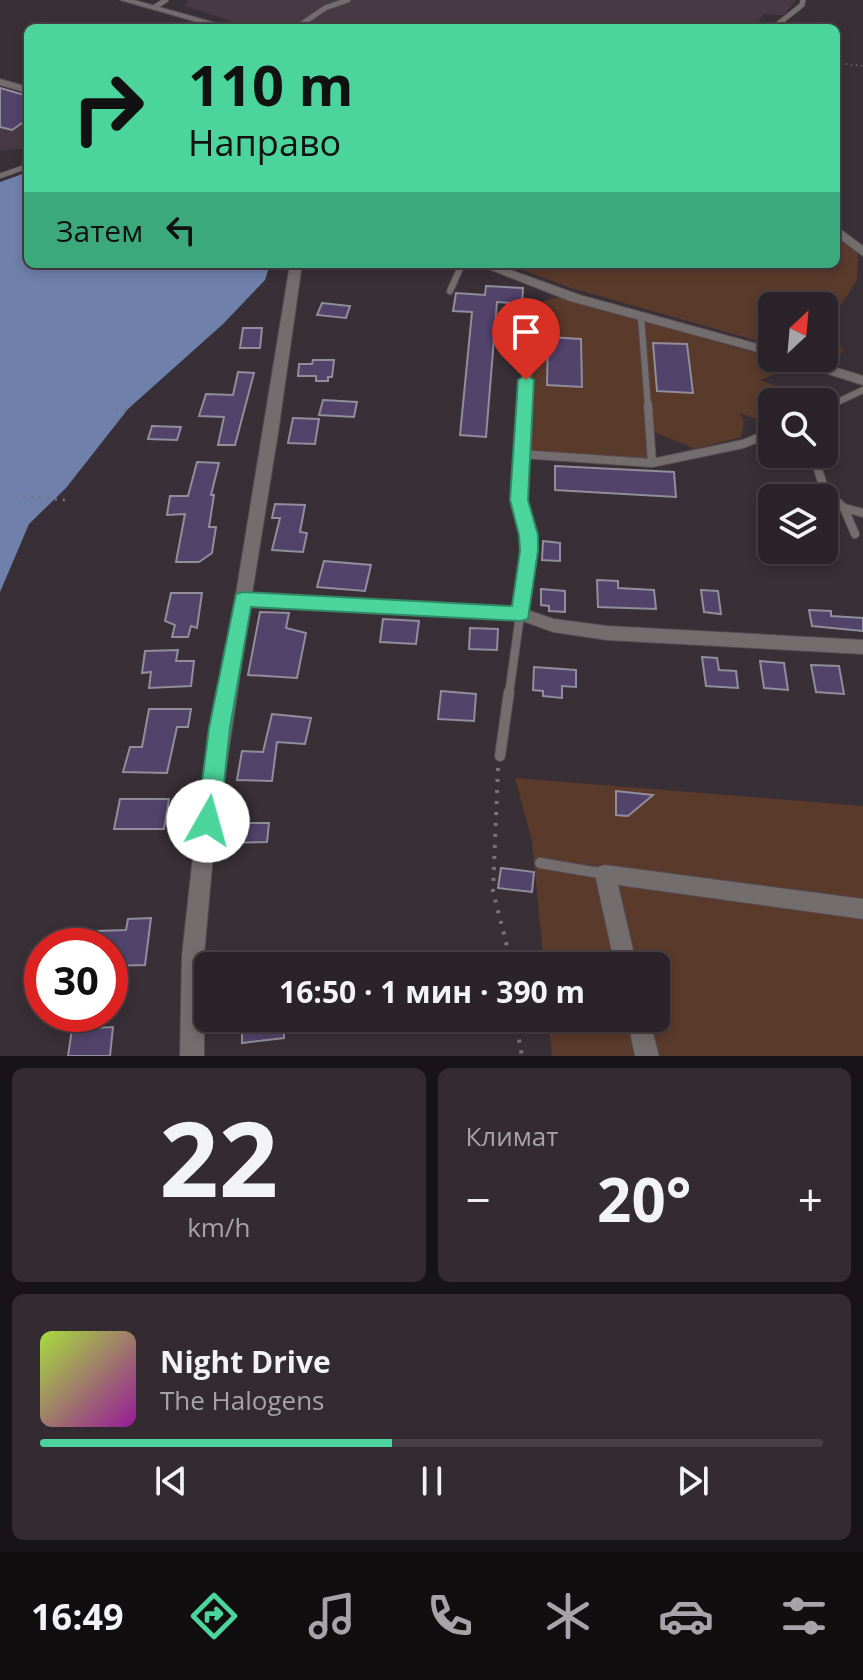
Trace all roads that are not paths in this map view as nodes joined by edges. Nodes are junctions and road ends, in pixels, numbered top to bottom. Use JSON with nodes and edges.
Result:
{"nodes":[{"id":1,"x":124,"y":0,"type":"edge"},
{"id":2,"x":166,"y":0,"type":"edge"},
{"id":3,"x":348,"y":0,"type":"edge"},
{"id":4,"x":803,"y":0,"type":"edge"},
{"id":5,"x":140,"y":2,"type":"edge"},
{"id":6,"x":155,"y":7,"type":"junction"},
{"id":7,"x":215,"y":24,"type":"edge"},
{"id":8,"x":302,"y":24,"type":"edge"},
{"id":9,"x":780,"y":24,"type":"edge"},
{"id":10,"x":0,"y":82,"type":"edge"},
{"id":11,"x":24,"y":89,"type":"edge"},
{"id":12,"x":24,"y":167,"type":"edge"},
{"id":13,"x":0,"y":176,"type":"edge"},
{"id":14,"x":840,"y":233,"type":"edge"},
{"id":15,"x":863,"y":252,"type":"edge"},
{"id":16,"x":295,"y":268,"type":"edge"},
{"id":17,"x":460,"y":268,"type":"edge"},
{"id":18,"x":493,"y":268,"type":"edge"},
{"id":19,"x":450,"y":291,"type":"dead end"},
{"id":20,"x":641,"y":317,"type":"junction"},
{"id":21,"x":532,"y":318,"type":"dead end"},
{"id":22,"x":758,"y":348,"type":"edge"},
{"id":23,"x":835,"y":372,"type":"edge"},
{"id":24,"x":863,"y":381,"type":"edge"},
{"id":25,"x":863,"y":390,"type":"edge"},
{"id":26,"x":838,"y":402,"type":"edge"},
{"id":27,"x":758,"y":438,"type":"edge"},
{"id":28,"x":520,"y":454,"type":"junction"},
{"id":29,"x":652,"y":463,"type":"junction"},
{"id":30,"x":818,"y":468,"type":"edge"},
{"id":31,"x":844,"y":508,"type":"junction"},
{"id":32,"x":863,"y":513,"type":"edge"},
{"id":33,"x":855,"y":534,"type":"dead end"},
{"id":34,"x":243,"y":600,"type":"junction"},
{"id":35,"x":521,"y":614,"type":"junction"},
{"id":36,"x":863,"y":647,"type":"edge"},
{"id":37,"x":500,"y":756,"type":"road end"},
{"id":38,"x":540,"y":863,"type":"dead end"},
{"id":39,"x":605,"y":874,"type":"junction"},
{"id":40,"x":863,"y":909,"type":"edge"},
{"id":41,"x":623,"y":952,"type":"edge"},
{"id":42,"x":641,"y":1032,"type":"edge"},
{"id":43,"x":192,"y":1056,"type":"edge"},
{"id":44,"x":647,"y":1056,"type":"edge"}],
"edges":[{"from":1,"to":5,"type":"street"},
{"from":2,"to":6,"type":"lane"},
{"from":3,"to":8,"type":"lane"},
{"from":4,"to":9,"type":"lane"},
{"from":5,"to":6,"type":"street"},
{"from":6,"to":7,"type":"street"},
{"from":10,"to":11,"type":"street"},
{"from":12,"to":13,"type":"lane"},
{"from":14,"to":15,"type":"street"},
{"from":16,"to":34,"type":"street"},
{"from":17,"to":19,"type":"lane"},
{"from":18,"to":20,"type":"street"},
{"from":20,"to":22,"type":"street"},
{"from":20,"to":29,"type":"lane"},
{"from":21,"to":28,"type":"lane"},
{"from":23,"to":24,"type":"street"},
{"from":25,"to":26,"type":"lane"},
{"from":27,"to":29,"type":"lane"},
{"from":28,"to":29,"type":"lane"},
{"from":28,"to":35,"type":"lane"},
{"from":30,"to":31,"type":"lane"},
{"from":31,"to":32,"type":"lane"},
{"from":31,"to":33,"type":"lane"},
{"from":34,"to":35,"type":"street"},
{"from":34,"to":43,"type":"street"},
{"from":35,"to":36,"type":"street"},
{"from":35,"to":37,"type":"lane"},
{"from":38,"to":39,"type":"lane"},
{"from":39,"to":40,"type":"street"},
{"from":39,"to":41,"type":"street"},
{"from":42,"to":44,"type":"street"}]}
